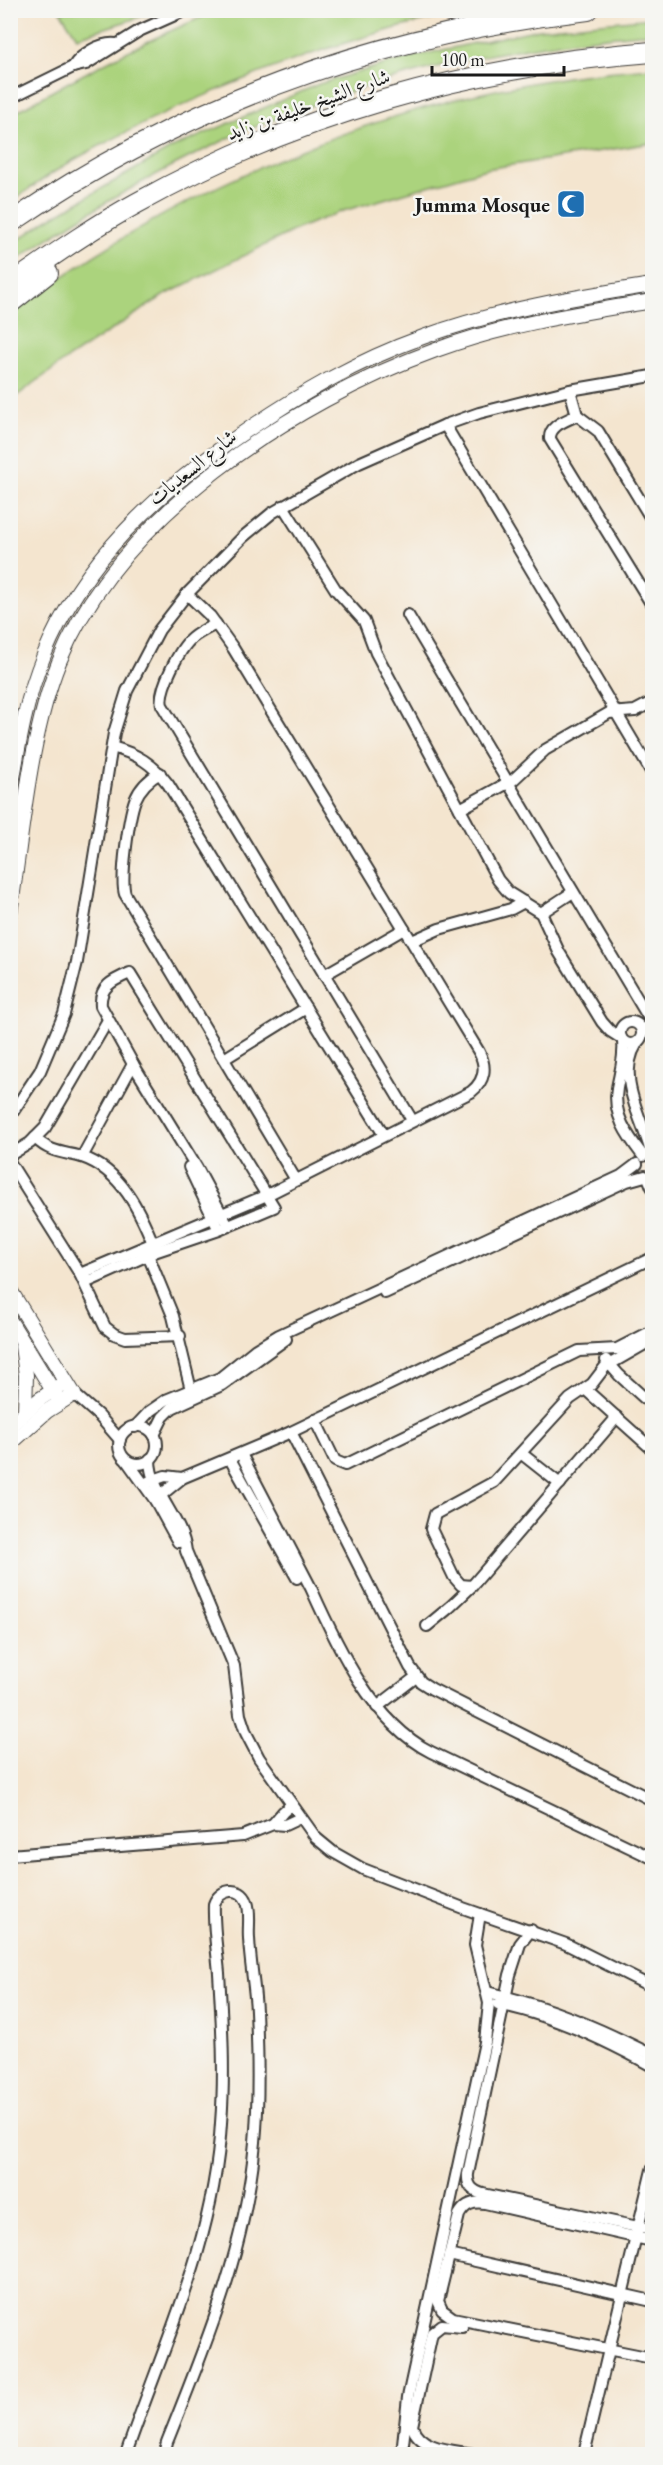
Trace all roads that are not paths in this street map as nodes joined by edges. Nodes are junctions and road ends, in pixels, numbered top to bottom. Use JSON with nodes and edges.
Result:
{"nodes":[{"id":1,"x":186,"y":10,"type":"edge"},
{"id":2,"x":588,"y":10,"type":"edge"},
{"id":3,"x":652,"y":52,"type":"edge"},
{"id":4,"x":10,"y":98,"type":"edge"},
{"id":5,"x":12,"y":222,"type":"edge"},
{"id":6,"x":79,"y":238,"type":"junction"},
{"id":7,"x":10,"y":285,"type":"edge"},
{"id":8,"x":652,"y":285,"type":"edge"},
{"id":9,"x":652,"y":301,"type":"edge"},
{"id":10,"x":10,"y":303,"type":"edge"},
{"id":11,"x":652,"y":375,"type":"edge"},
{"id":12,"x":570,"y":390,"type":"junction"},
{"id":13,"x":577,"y":415,"type":"junction"},
{"id":14,"x":445,"y":425,"type":"junction"},
{"id":15,"x":283,"y":506,"type":"junction"},
{"id":16,"x":652,"y":520,"type":"edge"},
{"id":17,"x":187,"y":594,"type":"junction"},
{"id":18,"x":652,"y":605,"type":"edge"},
{"id":19,"x":408,"y":615,"type":"dead end"},
{"id":20,"x":216,"y":624,"type":"junction"},
{"id":21,"x":652,"y":702,"type":"edge"},
{"id":22,"x":616,"y":711,"type":"junction"},
{"id":23,"x":112,"y":747,"type":"junction"},
{"id":24,"x":652,"y":772,"type":"edge"},
{"id":25,"x":160,"y":773,"type":"junction"},
{"id":26,"x":508,"y":783,"type":"junction"},
{"id":27,"x":10,"y":796,"type":"edge"},
{"id":28,"x":460,"y":809,"type":"junction"},
{"id":29,"x":573,"y":892,"type":"junction"},
{"id":30,"x":509,"y":893,"type":"junction"},
{"id":31,"x":524,"y":902,"type":"junction"},
{"id":32,"x":497,"y":912,"type":"junction"},
{"id":33,"x":541,"y":913,"type":"junction"},
{"id":34,"x":10,"y":914,"type":"edge"},
{"id":35,"x":404,"y":929,"type":"junction"},
{"id":36,"x":412,"y":941,"type":"junction"},
{"id":37,"x":324,"y":975,"type":"junction"},
{"id":38,"x":306,"y":1008,"type":"junction"},
{"id":39,"x":651,"y":1016,"type":"edge"},
{"id":40,"x":108,"y":1020,"type":"junction"},
{"id":41,"x":633,"y":1023,"type":"junction"},
{"id":42,"x":640,"y":1038,"type":"junction"},
{"id":43,"x":622,"y":1039,"type":"junction"},
{"id":44,"x":224,"y":1059,"type":"junction"},
{"id":45,"x":133,"y":1064,"type":"junction"},
{"id":46,"x":10,"y":1116,"type":"edge"},
{"id":47,"x":412,"y":1120,"type":"junction"},
{"id":48,"x":384,"y":1135,"type":"junction"},
{"id":49,"x":36,"y":1138,"type":"junction"},
{"id":50,"x":10,"y":1155,"type":"edge"},
{"id":51,"x":82,"y":1158,"type":"junction"},
{"id":52,"x":646,"y":1158,"type":"edge"},
{"id":53,"x":10,"y":1163,"type":"edge"},
{"id":54,"x":650,"y":1179,"type":"edge"},
{"id":55,"x":296,"y":1180,"type":"junction"},
{"id":56,"x":267,"y":1195,"type":"junction"},
{"id":57,"x":218,"y":1216,"type":"junction"},
{"id":58,"x":223,"y":1228,"type":"junction"},
{"id":59,"x":153,"y":1249,"type":"junction"},
{"id":60,"x":460,"y":1255,"type":"junction"},
{"id":61,"x":652,"y":1258,"type":"edge"},
{"id":62,"x":83,"y":1278,"type":"junction"},
{"id":63,"x":10,"y":1290,"type":"edge"},
{"id":64,"x":10,"y":1322,"type":"edge"},
{"id":65,"x":652,"y":1331,"type":"edge"},
{"id":66,"x":180,"y":1336,"type":"junction"},
{"id":67,"x":21,"y":1338,"type":"junction"},
{"id":68,"x":652,"y":1340,"type":"edge"},
{"id":69,"x":599,"y":1350,"type":"junction"},
{"id":70,"x":609,"y":1364,"type":"junction"},
{"id":71,"x":70,"y":1388,"type":"junction"},
{"id":72,"x":585,"y":1389,"type":"junction"},
{"id":73,"x":192,"y":1394,"type":"junction"},
{"id":74,"x":56,"y":1396,"type":"junction"},
{"id":75,"x":652,"y":1405,"type":"edge"},
{"id":76,"x":25,"y":1412,"type":"junction"},
{"id":77,"x":617,"y":1417,"type":"junction"},
{"id":78,"x":315,"y":1420,"type":"junction"},
{"id":79,"x":10,"y":1426,"type":"edge"},
{"id":80,"x":135,"y":1427,"type":"junction"},
{"id":81,"x":291,"y":1432,"type":"junction"},
{"id":82,"x":154,"y":1435,"type":"junction"},
{"id":83,"x":120,"y":1440,"type":"junction"},
{"id":84,"x":10,"y":1444,"type":"edge"},
{"id":85,"x":652,"y":1449,"type":"edge"},
{"id":86,"x":241,"y":1454,"type":"junction"},
{"id":87,"x":522,"y":1454,"type":"junction"},
{"id":88,"x":126,"y":1459,"type":"junction"},
{"id":89,"x":150,"y":1459,"type":"junction"},
{"id":90,"x":230,"y":1459,"type":"junction"},
{"id":91,"x":182,"y":1478,"type":"junction"},
{"id":92,"x":149,"y":1481,"type":"junction"},
{"id":93,"x":560,"y":1484,"type":"junction"},
{"id":94,"x":158,"y":1497,"type":"junction"},
{"id":95,"x":268,"y":1519,"type":"junction"},
{"id":96,"x":472,"y":1586,"type":"junction"},
{"id":97,"x":427,"y":1626,"type":"dead end"},
{"id":98,"x":416,"y":1677,"type":"junction"},
{"id":99,"x":377,"y":1707,"type":"junction"},
{"id":100,"x":652,"y":1800,"type":"edge"},
{"id":101,"x":291,"y":1805,"type":"junction"},
{"id":102,"x":300,"y":1818,"type":"junction"},
{"id":103,"x":273,"y":1824,"type":"junction"},
{"id":104,"x":10,"y":1855,"type":"edge"},
{"id":105,"x":652,"y":1858,"type":"edge"},
{"id":106,"x":480,"y":1914,"type":"junction"},
{"id":107,"x":531,"y":1930,"type":"junction"},
{"id":108,"x":652,"y":1987,"type":"edge"},
{"id":109,"x":488,"y":1997,"type":"junction"},
{"id":110,"x":505,"y":2001,"type":"junction"},
{"id":111,"x":652,"y":2055,"type":"edge"},
{"id":112,"x":652,"y":2066,"type":"edge"},
{"id":113,"x":652,"y":2170,"type":"edge"},
{"id":114,"x":652,"y":2230,"type":"edge"},
{"id":115,"x":638,"y":2232,"type":"junction"},
{"id":116,"x":652,"y":2241,"type":"edge"},
{"id":117,"x":449,"y":2254,"type":"junction"},
{"id":118,"x":623,"y":2294,"type":"junction"},
{"id":119,"x":652,"y":2301,"type":"edge"},
{"id":120,"x":608,"y":2352,"type":"junction"},
{"id":121,"x":652,"y":2358,"type":"edge"},
{"id":122,"x":652,"y":2364,"type":"edge"},
{"id":123,"x":126,"y":2454,"type":"edge"},
{"id":124,"x":165,"y":2454,"type":"edge"},
{"id":125,"x":402,"y":2454,"type":"edge"},
{"id":126,"x":473,"y":2454,"type":"edge"},
{"id":127,"x":584,"y":2454,"type":"edge"}],
"edges":[{"from":1,"to":4,"type":"street"},
{"from":2,"to":5,"type":"highway","name":"شارع الشيخ خليفة بن زايد"},
{"from":3,"to":6,"type":"highway","name":"شارع الشيخ خليفة بن زايد"},
{"from":6,"to":7,"type":"highway","name":"شارع الشيخ خليفة بن زايد"},
{"from":6,"to":10,"type":"highway"},
{"from":8,"to":27,"type":"street","name":"شارع السعديات"},
{"from":9,"to":34,"type":"street","name":"شارع السعديات"},
{"from":11,"to":12,"type":"street"},
{"from":12,"to":13,"type":"street"},
{"from":12,"to":14,"type":"street"},
{"from":13,"to":16,"type":"street"},
{"from":13,"to":18,"type":"street"},
{"from":14,"to":15,"type":"street"},
{"from":14,"to":22,"type":"street"},
{"from":15,"to":17,"type":"street"},
{"from":15,"to":28,"type":"street"},
{"from":17,"to":20,"type":"street"},
{"from":17,"to":23,"type":"street"},
{"from":19,"to":26,"type":"street"},
{"from":20,"to":35,"type":"street"},
{"from":20,"to":37,"type":"street"},
{"from":21,"to":22,"type":"street"},
{"from":22,"to":24,"type":"street"},
{"from":22,"to":26,"type":"street"},
{"from":23,"to":25,"type":"street"},
{"from":23,"to":46,"type":"street"},
{"from":25,"to":38,"type":"street"},
{"from":25,"to":44,"type":"street"},
{"from":26,"to":28,"type":"street"},
{"from":26,"to":29,"type":"street"},
{"from":28,"to":30,"type":"street"},
{"from":29,"to":33,"type":"street"},
{"from":29,"to":39,"type":"street"},
{"from":30,"to":31,"type":"street"},
{"from":30,"to":32,"type":"street"},
{"from":31,"to":32,"type":"street"},
{"from":31,"to":33,"type":"street"},
{"from":32,"to":36,"type":"street"},
{"from":33,"to":43,"type":"street"},
{"from":35,"to":36,"type":"street"},
{"from":35,"to":37,"type":"street"},
{"from":36,"to":47,"type":"street"},
{"from":37,"to":47,"type":"street"},
{"from":38,"to":44,"type":"street"},
{"from":38,"to":48,"type":"street"},
{"from":39,"to":41,"type":"street"},
{"from":39,"to":42,"type":"street"},
{"from":40,"to":45,"type":"street"},
{"from":40,"to":49,"type":"street"},
{"from":40,"to":56,"type":"street"},
{"from":41,"to":42,"type":"street"},
{"from":41,"to":43,"type":"street"},
{"from":42,"to":43,"type":"street"},
{"from":42,"to":52,"type":"street"},
{"from":43,"to":52,"type":"street"},
{"from":44,"to":55,"type":"street"},
{"from":45,"to":51,"type":"street"},
{"from":45,"to":57,"type":"street"},
{"from":47,"to":48,"type":"street"},
{"from":48,"to":55,"type":"street"},
{"from":49,"to":50,"type":"street"},
{"from":49,"to":51,"type":"street"},
{"from":51,"to":59,"type":"street"},
{"from":52,"to":54,"type":"street"},
{"from":52,"to":60,"type":"street"},
{"from":53,"to":62,"type":"street"},
{"from":54,"to":60,"type":"street"},
{"from":55,"to":56,"type":"street"},
{"from":56,"to":57,"type":"street"},
{"from":56,"to":58,"type":"street"},
{"from":57,"to":58,"type":"street"},
{"from":57,"to":59,"type":"street"},
{"from":58,"to":59,"type":"street"},
{"from":59,"to":62,"type":"street"},
{"from":59,"to":66,"type":"street"},
{"from":60,"to":73,"type":"street"},
{"from":61,"to":78,"type":"street"},
{"from":62,"to":66,"type":"street"},
{"from":63,"to":71,"type":"street"},
{"from":64,"to":67,"type":"street"},
{"from":65,"to":69,"type":"street"},
{"from":66,"to":73,"type":"street"},
{"from":67,"to":74,"type":"street"},
{"from":67,"to":76,"type":"street"},
{"from":68,"to":70,"type":"street"},
{"from":69,"to":70,"type":"street"},
{"from":69,"to":78,"type":"street"},
{"from":70,"to":72,"type":"street"},
{"from":70,"to":75,"type":"street"},
{"from":71,"to":74,"type":"street"},
{"from":71,"to":83,"type":"street"},
{"from":72,"to":77,"type":"street"},
{"from":72,"to":87,"type":"street"},
{"from":73,"to":80,"type":"street"},
{"from":73,"to":82,"type":"street"},
{"from":74,"to":76,"type":"street"},
{"from":74,"to":84,"type":"street"},
{"from":76,"to":79,"type":"street"},
{"from":77,"to":85,"type":"street"},
{"from":77,"to":93,"type":"street"},
{"from":78,"to":81,"type":"street"},
{"from":80,"to":82,"type":"street"},
{"from":80,"to":83,"type":"street"},
{"from":81,"to":86,"type":"street"},
{"from":81,"to":98,"type":"street"},
{"from":82,"to":89,"type":"street"},
{"from":83,"to":88,"type":"street"},
{"from":86,"to":90,"type":"street"},
{"from":86,"to":95,"type":"street"},
{"from":87,"to":93,"type":"street"},
{"from":87,"to":96,"type":"street"},
{"from":88,"to":89,"type":"street"},
{"from":88,"to":92,"type":"street"},
{"from":89,"to":92,"type":"street"},
{"from":90,"to":91,"type":"street"},
{"from":90,"to":95,"type":"street"},
{"from":91,"to":92,"type":"street"},
{"from":91,"to":94,"type":"street"},
{"from":92,"to":94,"type":"street"},
{"from":93,"to":96,"type":"street"},
{"from":94,"to":101,"type":"street"},
{"from":95,"to":99,"type":"street"},
{"from":96,"to":97,"type":"street"},
{"from":98,"to":99,"type":"street"},
{"from":98,"to":100,"type":"street"},
{"from":99,"to":105,"type":"street"},
{"from":101,"to":102,"type":"street"},
{"from":101,"to":103,"type":"street"},
{"from":102,"to":103,"type":"street"},
{"from":102,"to":106,"type":"street"},
{"from":103,"to":104,"type":"street"},
{"from":106,"to":107,"type":"street"},
{"from":106,"to":109,"type":"street"},
{"from":107,"to":108,"type":"street"},
{"from":107,"to":110,"type":"street"},
{"from":109,"to":110,"type":"street"},
{"from":109,"to":125,"type":"street"},
{"from":110,"to":111,"type":"street"},
{"from":110,"to":112,"type":"street"},
{"from":110,"to":115,"type":"street"},
{"from":113,"to":115,"type":"street"},
{"from":114,"to":115,"type":"street"},
{"from":115,"to":116,"type":"street"},
{"from":115,"to":117,"type":"street"},
{"from":115,"to":118,"type":"street"},
{"from":117,"to":118,"type":"street"},
{"from":117,"to":120,"type":"street"},
{"from":118,"to":119,"type":"street"},
{"from":118,"to":120,"type":"street"},
{"from":120,"to":121,"type":"street"},
{"from":120,"to":122,"type":"street"},
{"from":120,"to":126,"type":"street"},
{"from":120,"to":127,"type":"street"},
{"from":123,"to":124,"type":"street"}]}
